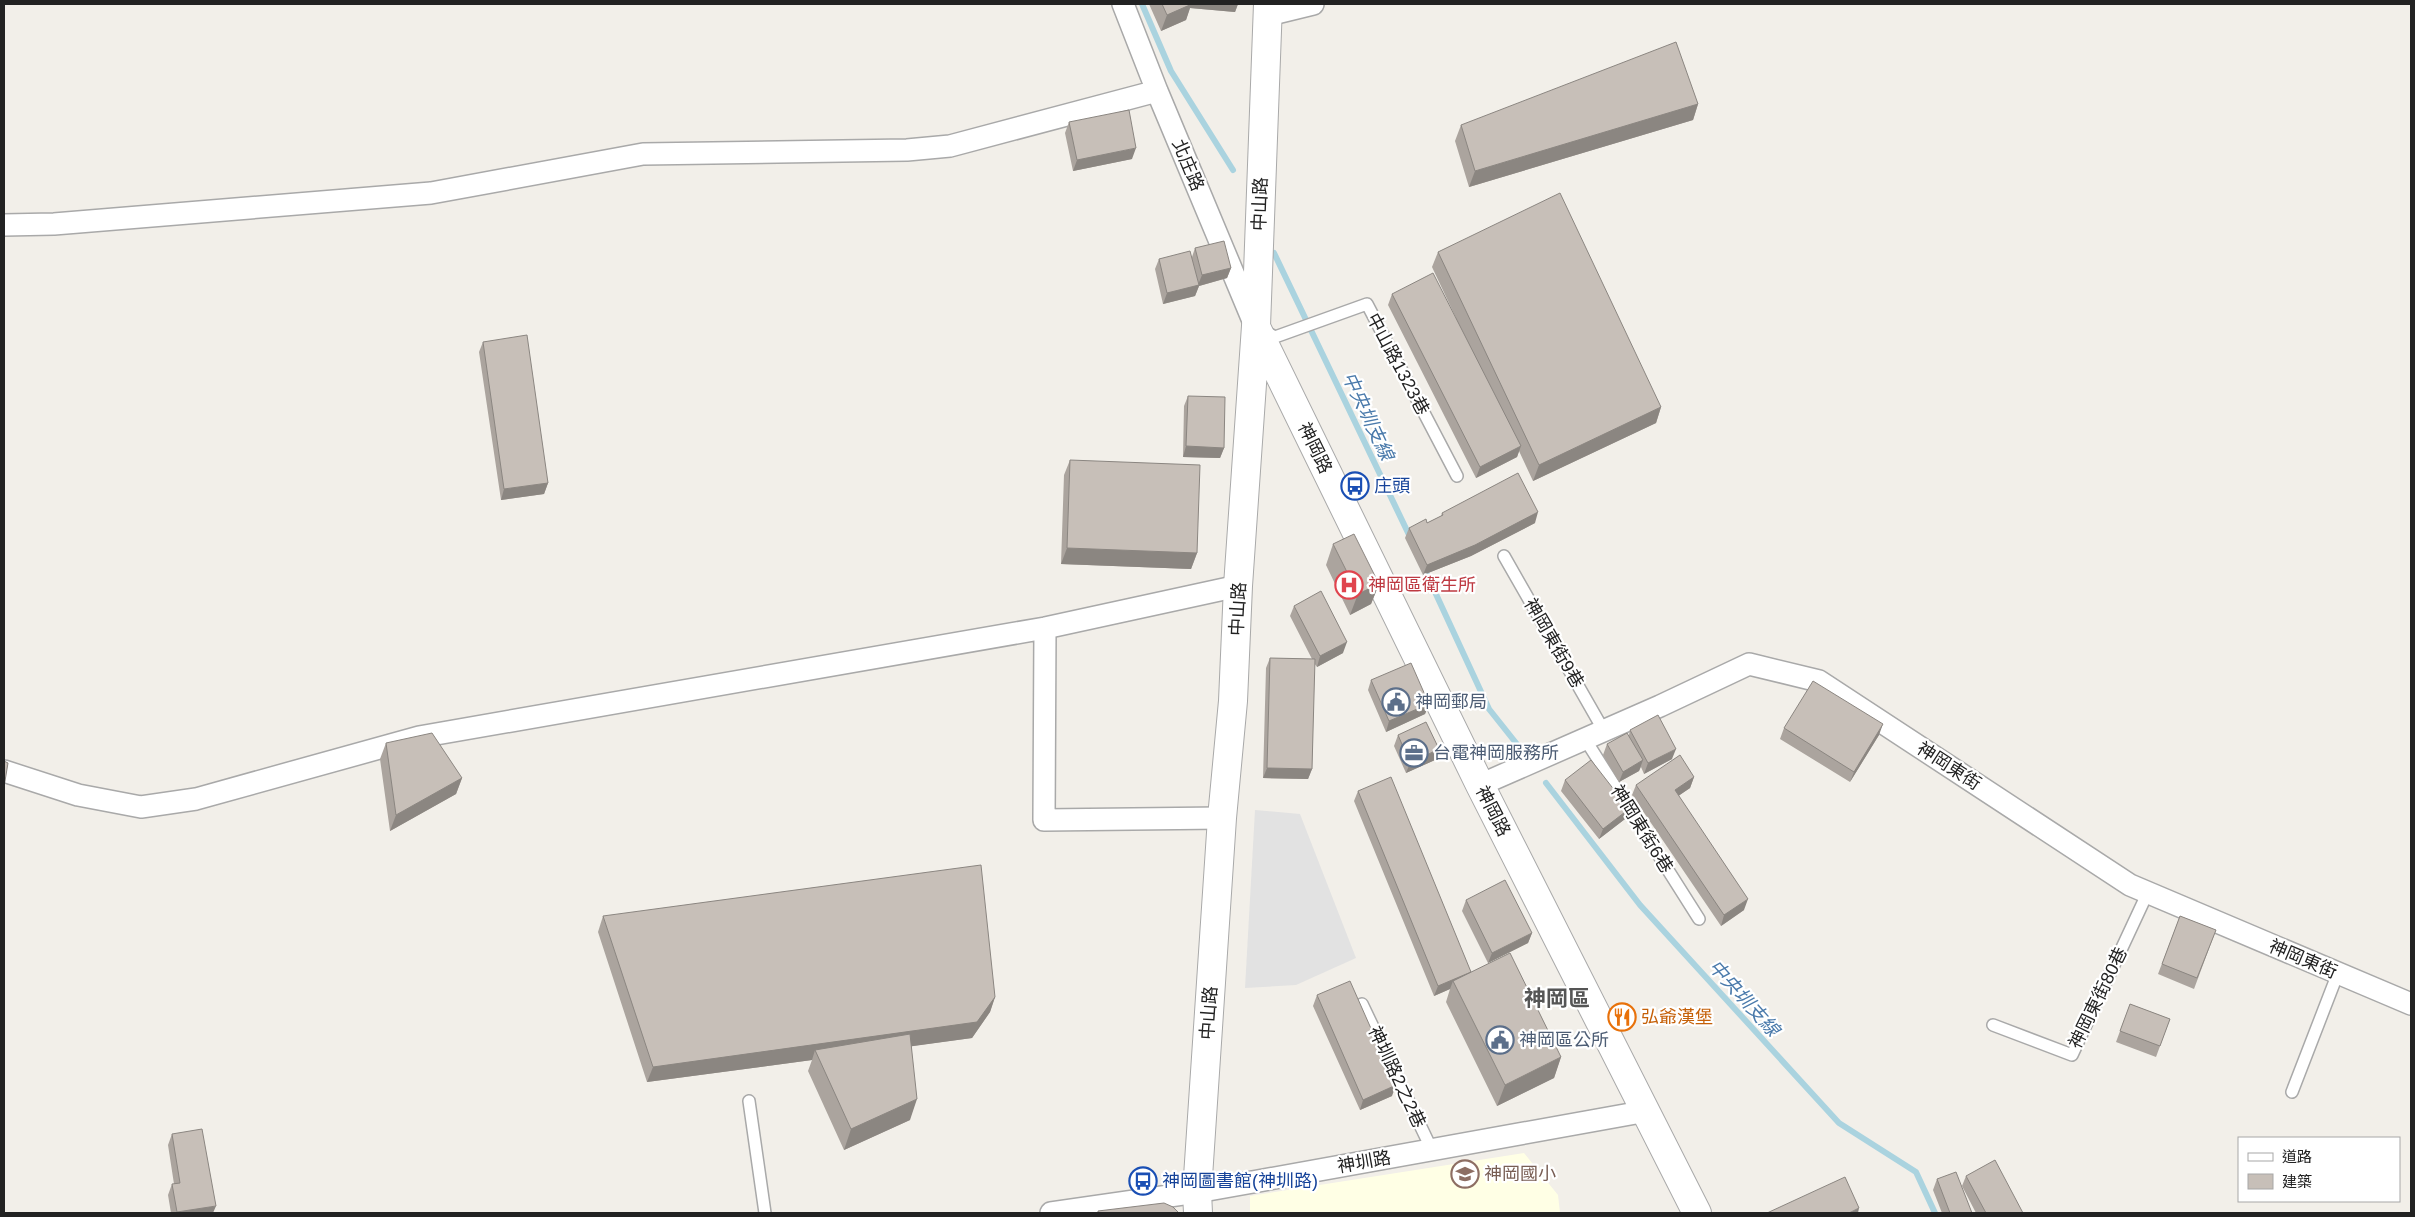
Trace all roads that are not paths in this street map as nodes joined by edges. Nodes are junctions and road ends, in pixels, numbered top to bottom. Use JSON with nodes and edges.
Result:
{"nodes":[{"id":1,"x":1123,"y":4,"type":"edge"},
{"id":2,"x":1313,"y":4,"type":"edge"},
{"id":3,"x":1268,"y":9,"type":"edge"},
{"id":4,"x":1157,"y":91,"type":"junction"},
{"id":5,"x":4,"y":225,"type":"edge"},
{"id":6,"x":1256,"y":326,"type":"junction"},
{"id":7,"x":1457,"y":476,"type":"dead end"},
{"id":8,"x":1504,"y":556,"type":"dead end"},
{"id":9,"x":1238,"y":586,"type":"junction"},
{"id":10,"x":1045,"y":628,"type":"junction"},
{"id":11,"x":1604,"y":730,"type":"junction"},
{"id":12,"x":1585,"y":739,"type":"junction"},
{"id":13,"x":4,"y":771,"type":"edge"},
{"id":14,"x":1480,"y":785,"type":"junction"},
{"id":15,"x":1222,"y":818,"type":"junction"},
{"id":16,"x":2148,"y":892,"type":"junction"},
{"id":17,"x":1699,"y":919,"type":"dead end"},
{"id":18,"x":2338,"y":974,"type":"junction"},
{"id":19,"x":1362,"y":1004,"type":"edge"},
{"id":20,"x":2411,"y":1004,"type":"edge"},
{"id":21,"x":1992,"y":1025,"type":"dead end"},
{"id":22,"x":2292,"y":1092,"type":"dead end"},
{"id":23,"x":749,"y":1101,"type":"dead end"},
{"id":24,"x":1647,"y":1111,"type":"junction"},
{"id":25,"x":1432,"y":1150,"type":"junction"},
{"id":26,"x":1198,"y":1202,"type":"edge"},
{"id":27,"x":765,"y":1213,"type":"edge"},
{"id":28,"x":1050,"y":1213,"type":"edge"},
{"id":29,"x":1697,"y":1213,"type":"edge"}],
"edges":[{"from":1,"to":4,"type":"street","name":"北庄路"},
{"from":2,"to":3,"type":"street"},
{"from":3,"to":6,"type":"street","name":"中山路"},
{"from":4,"to":5,"type":"street"},
{"from":4,"to":6,"type":"street","name":"北庄路"},
{"from":6,"to":7,"type":"lane","name":"中山路1323巷"},
{"from":6,"to":9,"type":"street","name":"中山路"},
{"from":6,"to":14,"type":"street","name":"神岡路"},
{"from":8,"to":11,"type":"lane","name":"神岡東街9巷"},
{"from":9,"to":10,"type":"street"},
{"from":9,"to":15,"type":"street","name":"中山路"},
{"from":10,"to":13,"type":"street"},
{"from":10,"to":15,"type":"street"},
{"from":11,"to":12,"type":"street","name":"神岡東街"},
{"from":11,"to":16,"type":"street","name":"神岡東街"},
{"from":12,"to":14,"type":"street","name":"神岡東街"},
{"from":12,"to":17,"type":"lane","name":"神岡東街6巷"},
{"from":14,"to":24,"type":"street","name":"神岡路"},
{"from":15,"to":26,"type":"street","name":"中山路"},
{"from":16,"to":18,"type":"street","name":"神岡東街"},
{"from":16,"to":21,"type":"lane","name":"神岡東街80巷"},
{"from":18,"to":20,"type":"street","name":"神岡東街"},
{"from":18,"to":22,"type":"lane"},
{"from":19,"to":25,"type":"lane","name":"神圳路2之2巷"},
{"from":23,"to":27,"type":"lane"},
{"from":24,"to":25,"type":"street","name":"神圳路"},
{"from":24,"to":29,"type":"street","name":"神岡路"},
{"from":25,"to":26,"type":"street","name":"神圳路"},
{"from":26,"to":28,"type":"street","name":"神圳路"}]}
